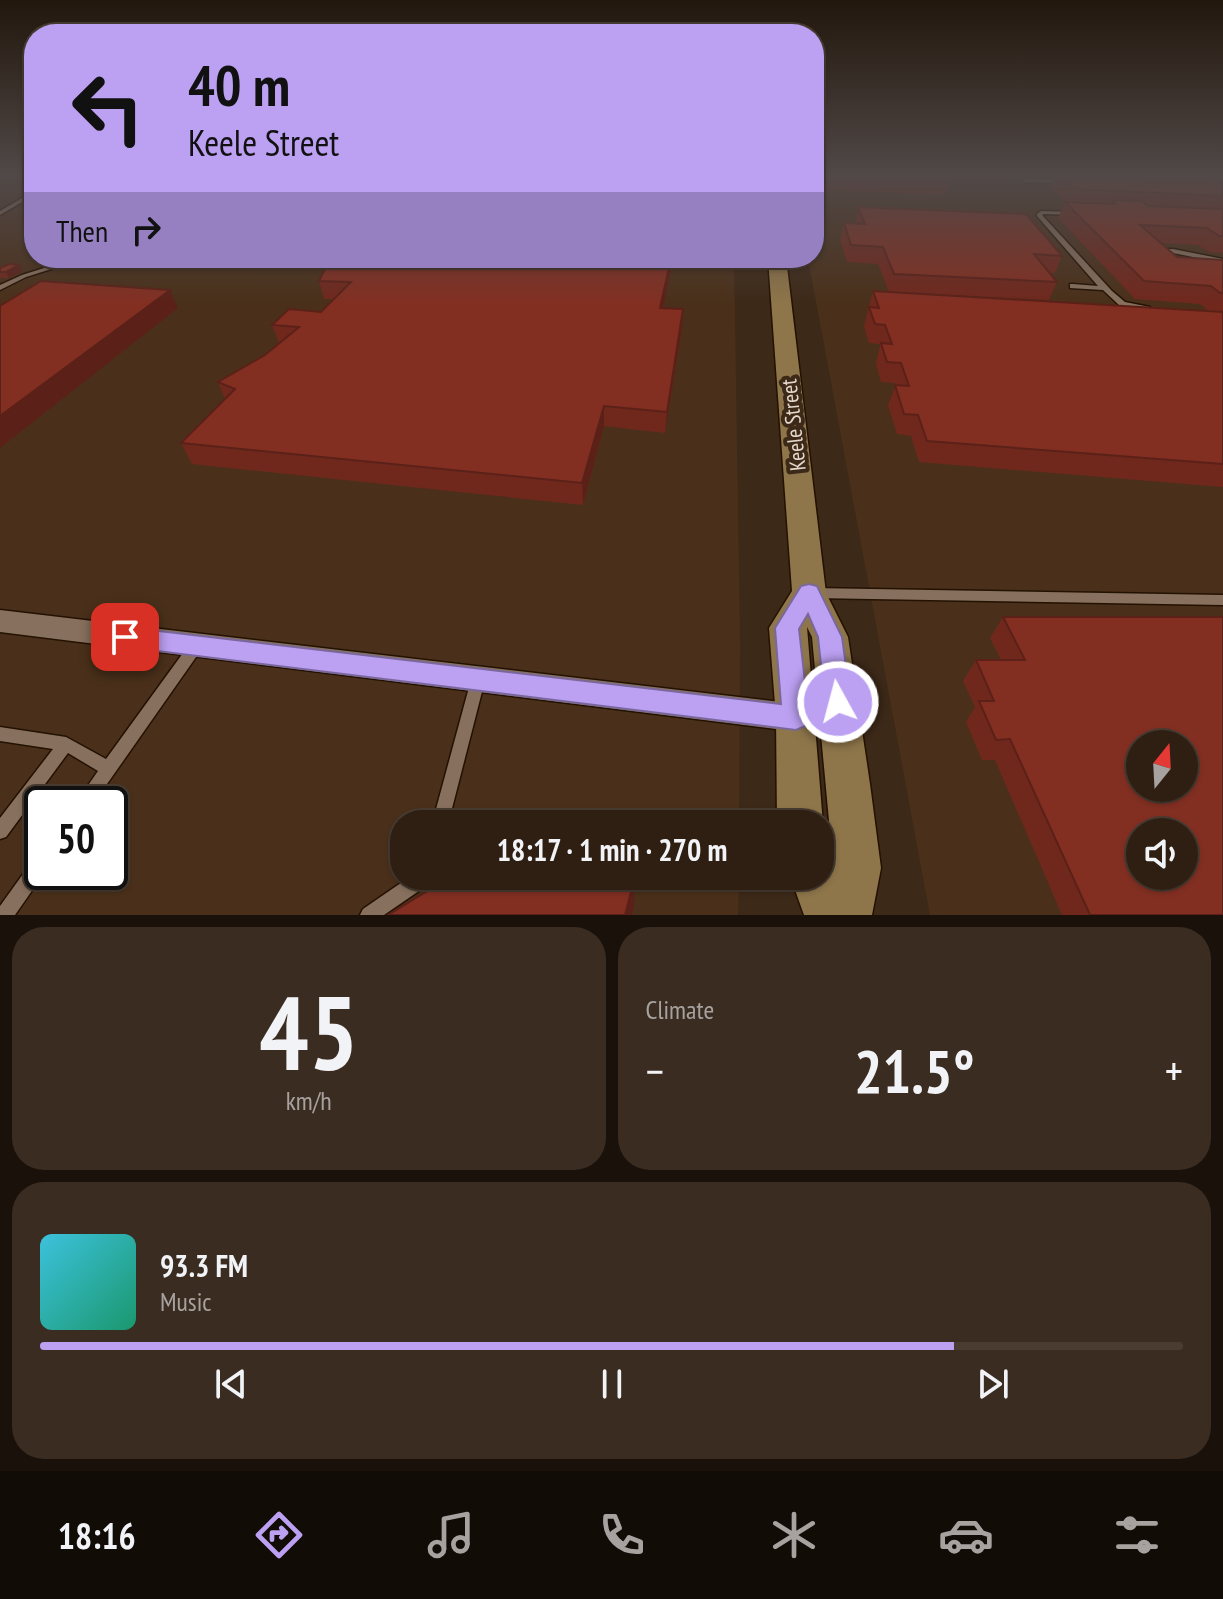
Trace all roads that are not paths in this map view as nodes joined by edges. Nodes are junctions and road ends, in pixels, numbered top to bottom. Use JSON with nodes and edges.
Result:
{"nodes":[{"id":1,"x":1041,"y":218,"type":"edge"},
{"id":2,"x":1206,"y":260,"type":"junction"},
{"id":3,"x":1162,"y":261,"type":"edge"},
{"id":4,"x":1223,"y":261,"type":"edge"},
{"id":5,"x":1189,"y":265,"type":"edge"},
{"id":6,"x":50,"y":268,"type":"edge"},
{"id":7,"x":778,"y":268,"type":"edge"},
{"id":8,"x":1073,"y":286,"type":"dead end"},
{"id":9,"x":0,"y":288,"type":"edge"},
{"id":10,"x":1103,"y":288,"type":"junction"},
{"id":11,"x":1157,"y":310,"type":"edge"},
{"id":12,"x":809,"y":593,"type":"junction"},
{"id":13,"x":1223,"y":600,"type":"edge"},
{"id":14,"x":0,"y":621,"type":"edge"},
{"id":15,"x":196,"y":646,"type":"junction"},
{"id":16,"x":478,"y":680,"type":"junction"},
{"id":17,"x":796,"y":717,"type":"junction"},
{"id":18,"x":840,"y":723,"type":"junction"},
{"id":19,"x":0,"y":734,"type":"edge"},
{"id":20,"x":66,"y":744,"type":"junction"},
{"id":21,"x":109,"y":769,"type":"junction"},
{"id":22,"x":96,"y":786,"type":"edge"},
{"id":23,"x":444,"y":810,"type":"edge"},
{"id":24,"x":799,"y":810,"type":"edge"},
{"id":25,"x":0,"y":831,"type":"edge"},
{"id":26,"x":24,"y":887,"type":"edge"},
{"id":27,"x":406,"y":890,"type":"edge"},
{"id":28,"x":819,"y":890,"type":"edge"},
{"id":29,"x":4,"y":915,"type":"edge"},
{"id":30,"x":369,"y":915,"type":"edge"},
{"id":31,"x":829,"y":915,"type":"edge"},
{"id":32,"x":847,"y":915,"type":"edge"}],
"edges":[{"from":1,"to":10,"type":"lane"},
{"from":2,"to":3,"type":"lane"},
{"from":2,"to":4,"type":"lane"},
{"from":2,"to":5,"type":"lane"},
{"from":6,"to":9,"type":"lane"},
{"from":7,"to":12,"type":"main road","name":"Keele Street"},
{"from":8,"to":10,"type":"lane"},
{"from":10,"to":11,"type":"lane"},
{"from":12,"to":13,"type":"lane"},
{"from":12,"to":17,"type":"main road"},
{"from":12,"to":18,"type":"main road","name":"Keele Street"},
{"from":14,"to":15,"type":"street"},
{"from":15,"to":16,"type":"street"},
{"from":15,"to":21,"type":"lane"},
{"from":16,"to":17,"type":"street"},
{"from":16,"to":23,"type":"lane"},
{"from":17,"to":18,"type":"street"},
{"from":17,"to":24,"type":"main road"},
{"from":18,"to":32,"type":"main road","name":"Keele Street"},
{"from":19,"to":20,"type":"lane"},
{"from":20,"to":21,"type":"lane"},
{"from":20,"to":25,"type":"lane"},
{"from":21,"to":22,"type":"lane"},
{"from":26,"to":29,"type":"lane"},
{"from":27,"to":30,"type":"lane"},
{"from":28,"to":31,"type":"main road"}]}
